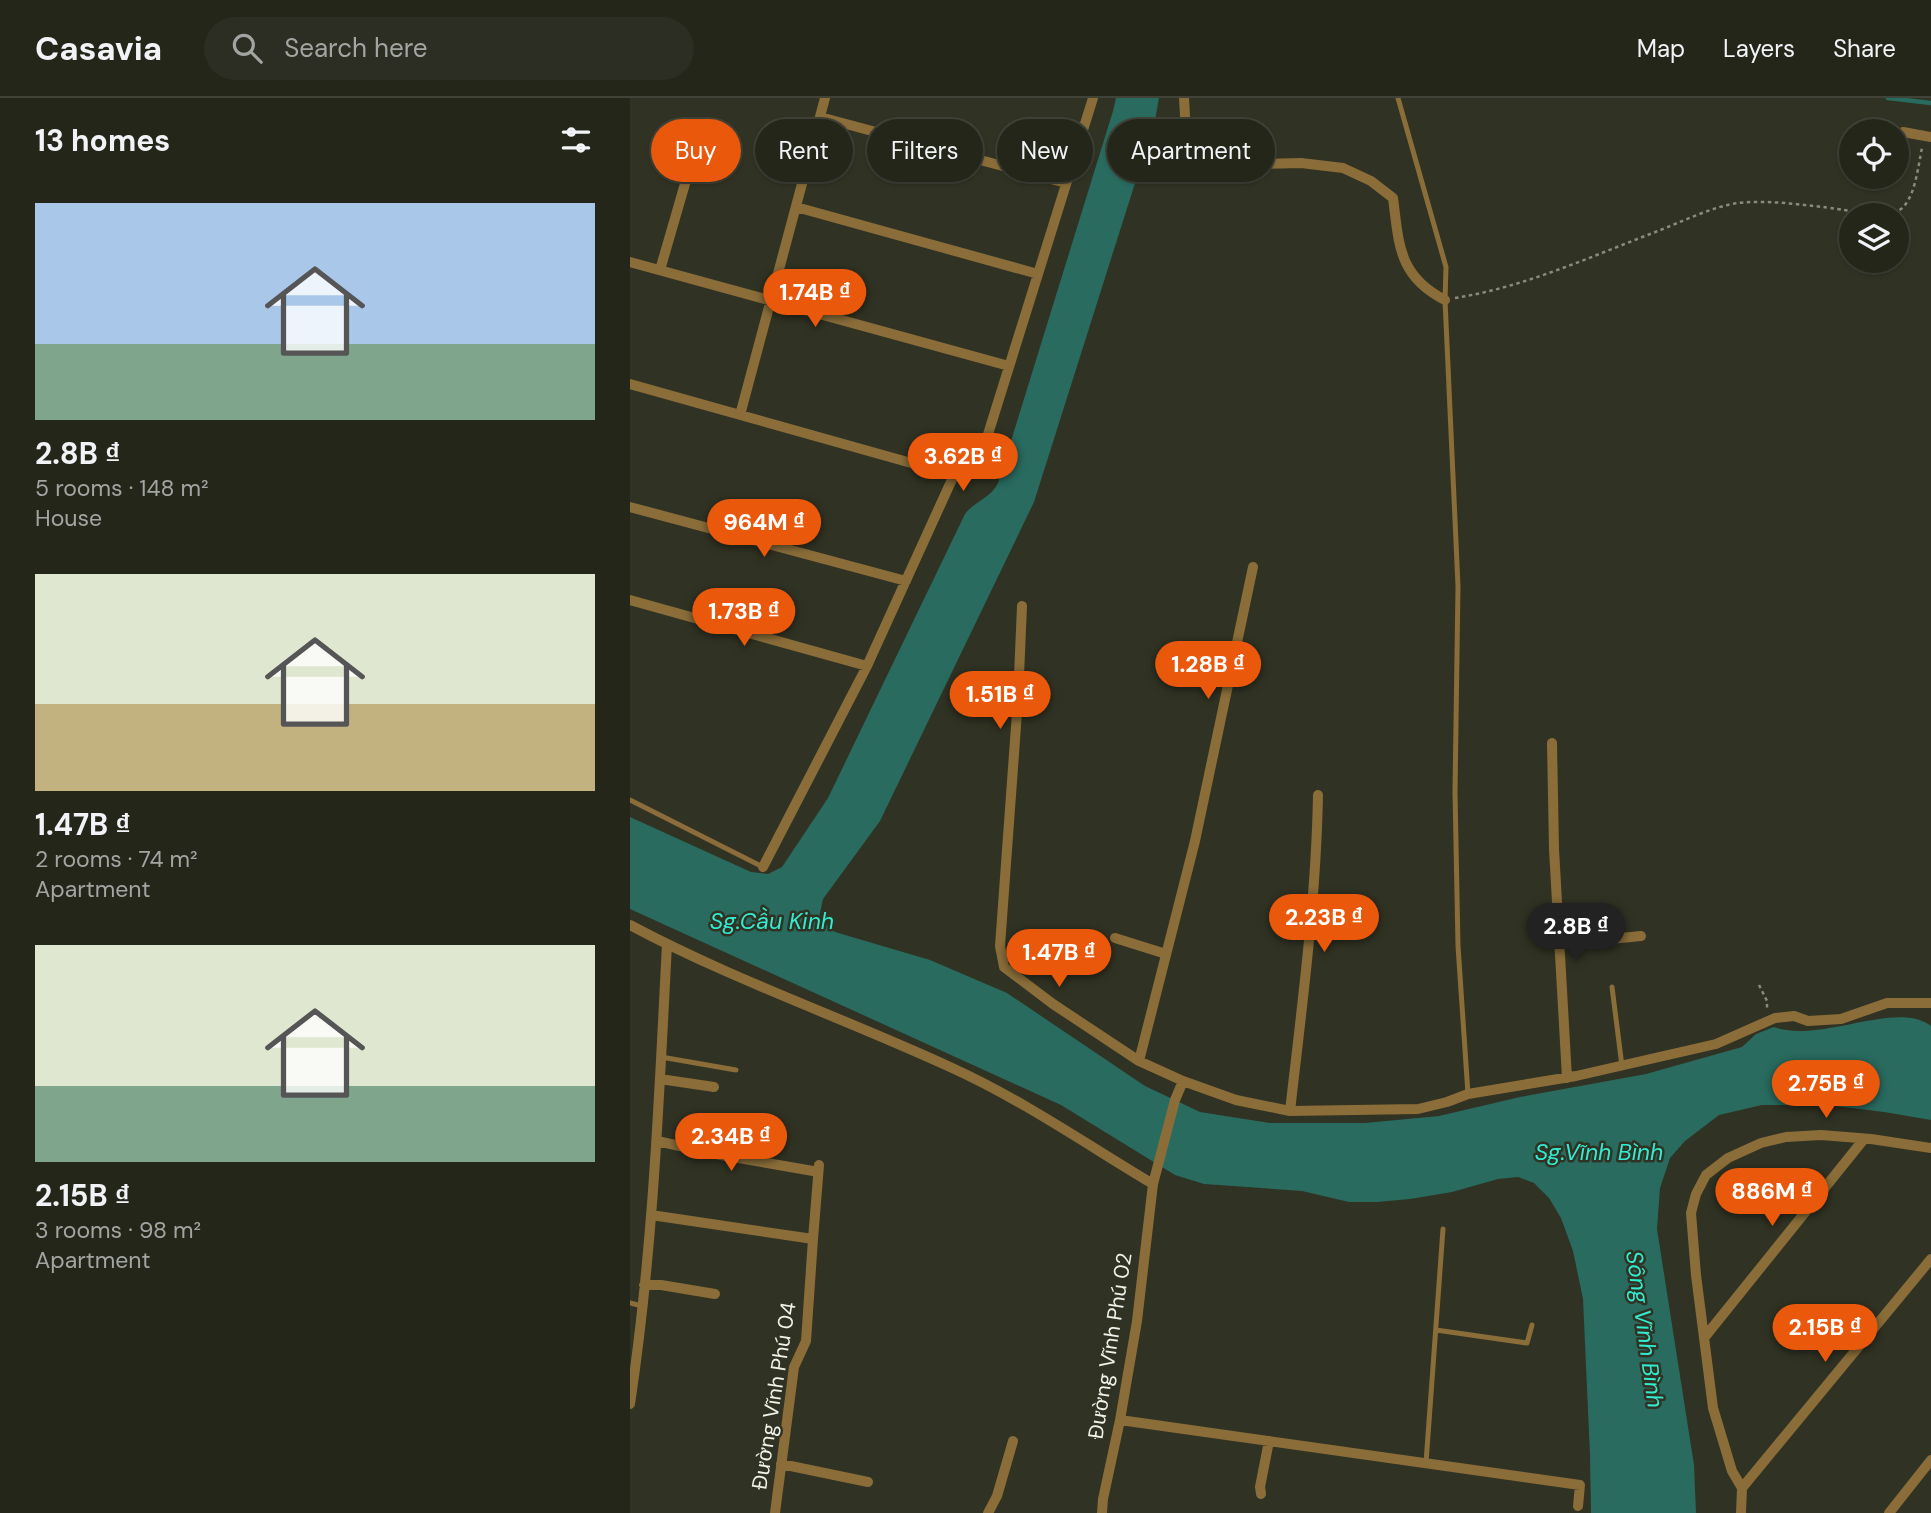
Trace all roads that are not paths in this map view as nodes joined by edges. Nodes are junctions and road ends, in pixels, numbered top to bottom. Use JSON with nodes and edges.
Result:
{"nodes":[{"id":1,"x":825,"y":98,"type":"edge"},
{"id":2,"x":1093,"y":98,"type":"edge"},
{"id":3,"x":1184,"y":98,"type":"edge"},
{"id":4,"x":1398,"y":98,"type":"edge"},
{"id":5,"x":820,"y":117,"type":"junction"},
{"id":6,"x":1909,"y":133,"type":"edge"},
{"id":7,"x":1928,"y":137,"type":"edge"},
{"id":8,"x":686,"y":182,"type":"edge"},
{"id":9,"x":1066,"y":183,"type":"junction"},
{"id":10,"x":796,"y":207,"type":"junction"},
{"id":11,"x":630,"y":262,"type":"edge"},
{"id":12,"x":660,"y":270,"type":"junction"},
{"id":13,"x":1038,"y":274,"type":"junction"},
{"id":14,"x":1445,"y":300,"type":"junction"},
{"id":15,"x":771,"y":301,"type":"junction"},
{"id":16,"x":1009,"y":366,"type":"junction"},
{"id":17,"x":630,"y":384,"type":"edge"},
{"id":18,"x":740,"y":415,"type":"junction"},
{"id":19,"x":954,"y":475,"type":"junction"},
{"id":20,"x":630,"y":507,"type":"edge"},
{"id":21,"x":1253,"y":568,"type":"dead end"},
{"id":22,"x":906,"y":581,"type":"junction"},
{"id":23,"x":630,"y":600,"type":"edge"},
{"id":24,"x":1022,"y":606,"type":"dead end"},
{"id":25,"x":867,"y":666,"type":"junction"},
{"id":26,"x":1552,"y":743,"type":"dead end"},
{"id":27,"x":1318,"y":795,"type":"dead end"},
{"id":28,"x":630,"y":800,"type":"edge"},
{"id":29,"x":763,"y":867,"type":"joint"},
{"id":30,"x":630,"y":925,"type":"edge"},
{"id":31,"x":1642,"y":936,"type":"dead end"},
{"id":32,"x":1115,"y":938,"type":"dead end"},
{"id":33,"x":667,"y":944,"type":"junction"},
{"id":34,"x":1559,"y":944,"type":"junction"},
{"id":35,"x":1166,"y":954,"type":"junction"},
{"id":36,"x":1612,"y":987,"type":"dead end"},
{"id":37,"x":1931,"y":1003,"type":"edge"},
{"id":38,"x":661,"y":1057,"type":"junction"},
{"id":39,"x":1139,"y":1061,"type":"junction"},
{"id":40,"x":1622,"y":1066,"type":"junction"},
{"id":41,"x":736,"y":1069,"type":"dead end"},
{"id":42,"x":1567,"y":1078,"type":"junction"},
{"id":43,"x":660,"y":1079,"type":"junction"},
{"id":44,"x":1183,"y":1080,"type":"junction"},
{"id":45,"x":714,"y":1087,"type":"dead end"},
{"id":46,"x":1468,"y":1094,"type":"junction"},
{"id":47,"x":1290,"y":1111,"type":"junction"},
{"id":48,"x":1864,"y":1139,"type":"junction"},
{"id":49,"x":657,"y":1141,"type":"junction"},
{"id":50,"x":1931,"y":1148,"type":"edge"},
{"id":51,"x":1154,"y":1179,"type":"junction"},
{"id":52,"x":650,"y":1215,"type":"junction"},
{"id":53,"x":1443,"y":1229,"type":"dead end"},
{"id":54,"x":813,"y":1239,"type":"junction"},
{"id":55,"x":1931,"y":1259,"type":"edge"},
{"id":56,"x":644,"y":1285,"type":"junction"},
{"id":57,"x":715,"y":1294,"type":"dead end"},
{"id":58,"x":630,"y":1303,"type":"edge"},
{"id":59,"x":642,"y":1306,"type":"junction"},
{"id":60,"x":1532,"y":1325,"type":"dead end"},
{"id":61,"x":1436,"y":1330,"type":"junction"},
{"id":62,"x":1704,"y":1338,"type":"junction"},
{"id":63,"x":631,"y":1390,"type":"edge"},
{"id":64,"x":630,"y":1405,"type":"edge"},
{"id":65,"x":1120,"y":1420,"type":"junction"},
{"id":66,"x":1013,"y":1441,"type":"dead end"},
{"id":67,"x":1269,"y":1441,"type":"junction"},
{"id":68,"x":1931,"y":1460,"type":"edge"},
{"id":69,"x":1426,"y":1463,"type":"junction"},
{"id":70,"x":781,"y":1464,"type":"junction"},
{"id":71,"x":868,"y":1482,"type":"dead end"},
{"id":72,"x":1742,"y":1488,"type":"junction"},
{"id":73,"x":1261,"y":1494,"type":"dead end"},
{"id":74,"x":1578,"y":1506,"type":"dead end"},
{"id":75,"x":775,"y":1513,"type":"edge"},
{"id":76,"x":988,"y":1513,"type":"edge"},
{"id":77,"x":1102,"y":1513,"type":"edge"},
{"id":78,"x":1741,"y":1513,"type":"edge"},
{"id":79,"x":1889,"y":1513,"type":"edge"}],
"edges":[{"from":1,"to":5,"type":"street"},
{"from":2,"to":9,"type":"street"},
{"from":3,"to":14,"type":"street"},
{"from":4,"to":14,"type":"lane"},
{"from":5,"to":9,"type":"street"},
{"from":5,"to":10,"type":"street"},
{"from":6,"to":7,"type":"street"},
{"from":8,"to":12,"type":"street"},
{"from":9,"to":13,"type":"street"},
{"from":10,"to":13,"type":"street"},
{"from":10,"to":15,"type":"street"},
{"from":11,"to":12,"type":"street"},
{"from":12,"to":15,"type":"street"},
{"from":13,"to":16,"type":"street"},
{"from":14,"to":46,"type":"lane"},
{"from":15,"to":16,"type":"street"},
{"from":15,"to":18,"type":"street"},
{"from":16,"to":19,"type":"street"},
{"from":17,"to":18,"type":"street"},
{"from":18,"to":19,"type":"street"},
{"from":19,"to":22,"type":"street"},
{"from":20,"to":22,"type":"street"},
{"from":21,"to":35,"type":"street"},
{"from":22,"to":25,"type":"street"},
{"from":23,"to":25,"type":"street"},
{"from":24,"to":39,"type":"street"},
{"from":25,"to":29,"type":"street"},
{"from":26,"to":34,"type":"street"},
{"from":27,"to":47,"type":"street"},
{"from":28,"to":29,"type":"lane"},
{"from":30,"to":33,"type":"street"},
{"from":31,"to":34,"type":"street"},
{"from":32,"to":35,"type":"street"},
{"from":33,"to":38,"type":"street"},
{"from":33,"to":51,"type":"street"},
{"from":34,"to":42,"type":"street"},
{"from":35,"to":39,"type":"street"},
{"from":36,"to":40,"type":"lane"},
{"from":37,"to":40,"type":"street"},
{"from":38,"to":41,"type":"lane"},
{"from":38,"to":43,"type":"street"},
{"from":39,"to":44,"type":"street"},
{"from":40,"to":42,"type":"street"},
{"from":42,"to":46,"type":"street"},
{"from":43,"to":45,"type":"street"},
{"from":43,"to":49,"type":"street"},
{"from":44,"to":47,"type":"street"},
{"from":44,"to":51,"type":"street","name":"Đường Vĩnh Phú 02"},
{"from":46,"to":47,"type":"street"},
{"from":48,"to":50,"type":"street"},
{"from":48,"to":62,"type":"street"},
{"from":48,"to":62,"type":"street"},
{"from":49,"to":52,"type":"street"},
{"from":49,"to":54,"type":"street","name":"Đường Vĩnh Phú 04"},
{"from":51,"to":65,"type":"street","name":"Đường Vĩnh Phú 02"},
{"from":52,"to":54,"type":"street"},
{"from":52,"to":56,"type":"street"},
{"from":53,"to":61,"type":"lane"},
{"from":54,"to":70,"type":"street","name":"Đường Vĩnh Phú 04"},
{"from":55,"to":72,"type":"street"},
{"from":56,"to":57,"type":"street"},
{"from":56,"to":59,"type":"street"},
{"from":58,"to":59,"type":"lane"},
{"from":59,"to":63,"type":"street"},
{"from":60,"to":61,"type":"lane"},
{"from":61,"to":69,"type":"lane"},
{"from":62,"to":72,"type":"street"},
{"from":63,"to":64,"type":"street"},
{"from":65,"to":67,"type":"street"},
{"from":65,"to":77,"type":"street","name":"Đường Vĩnh Phú 02"},
{"from":66,"to":76,"type":"street"},
{"from":67,"to":69,"type":"street"},
{"from":67,"to":73,"type":"street"},
{"from":68,"to":79,"type":"street"},
{"from":69,"to":74,"type":"street"},
{"from":70,"to":71,"type":"street"},
{"from":70,"to":75,"type":"street","name":"Đường Vĩnh Phú 04"},
{"from":72,"to":78,"type":"street"}]}
